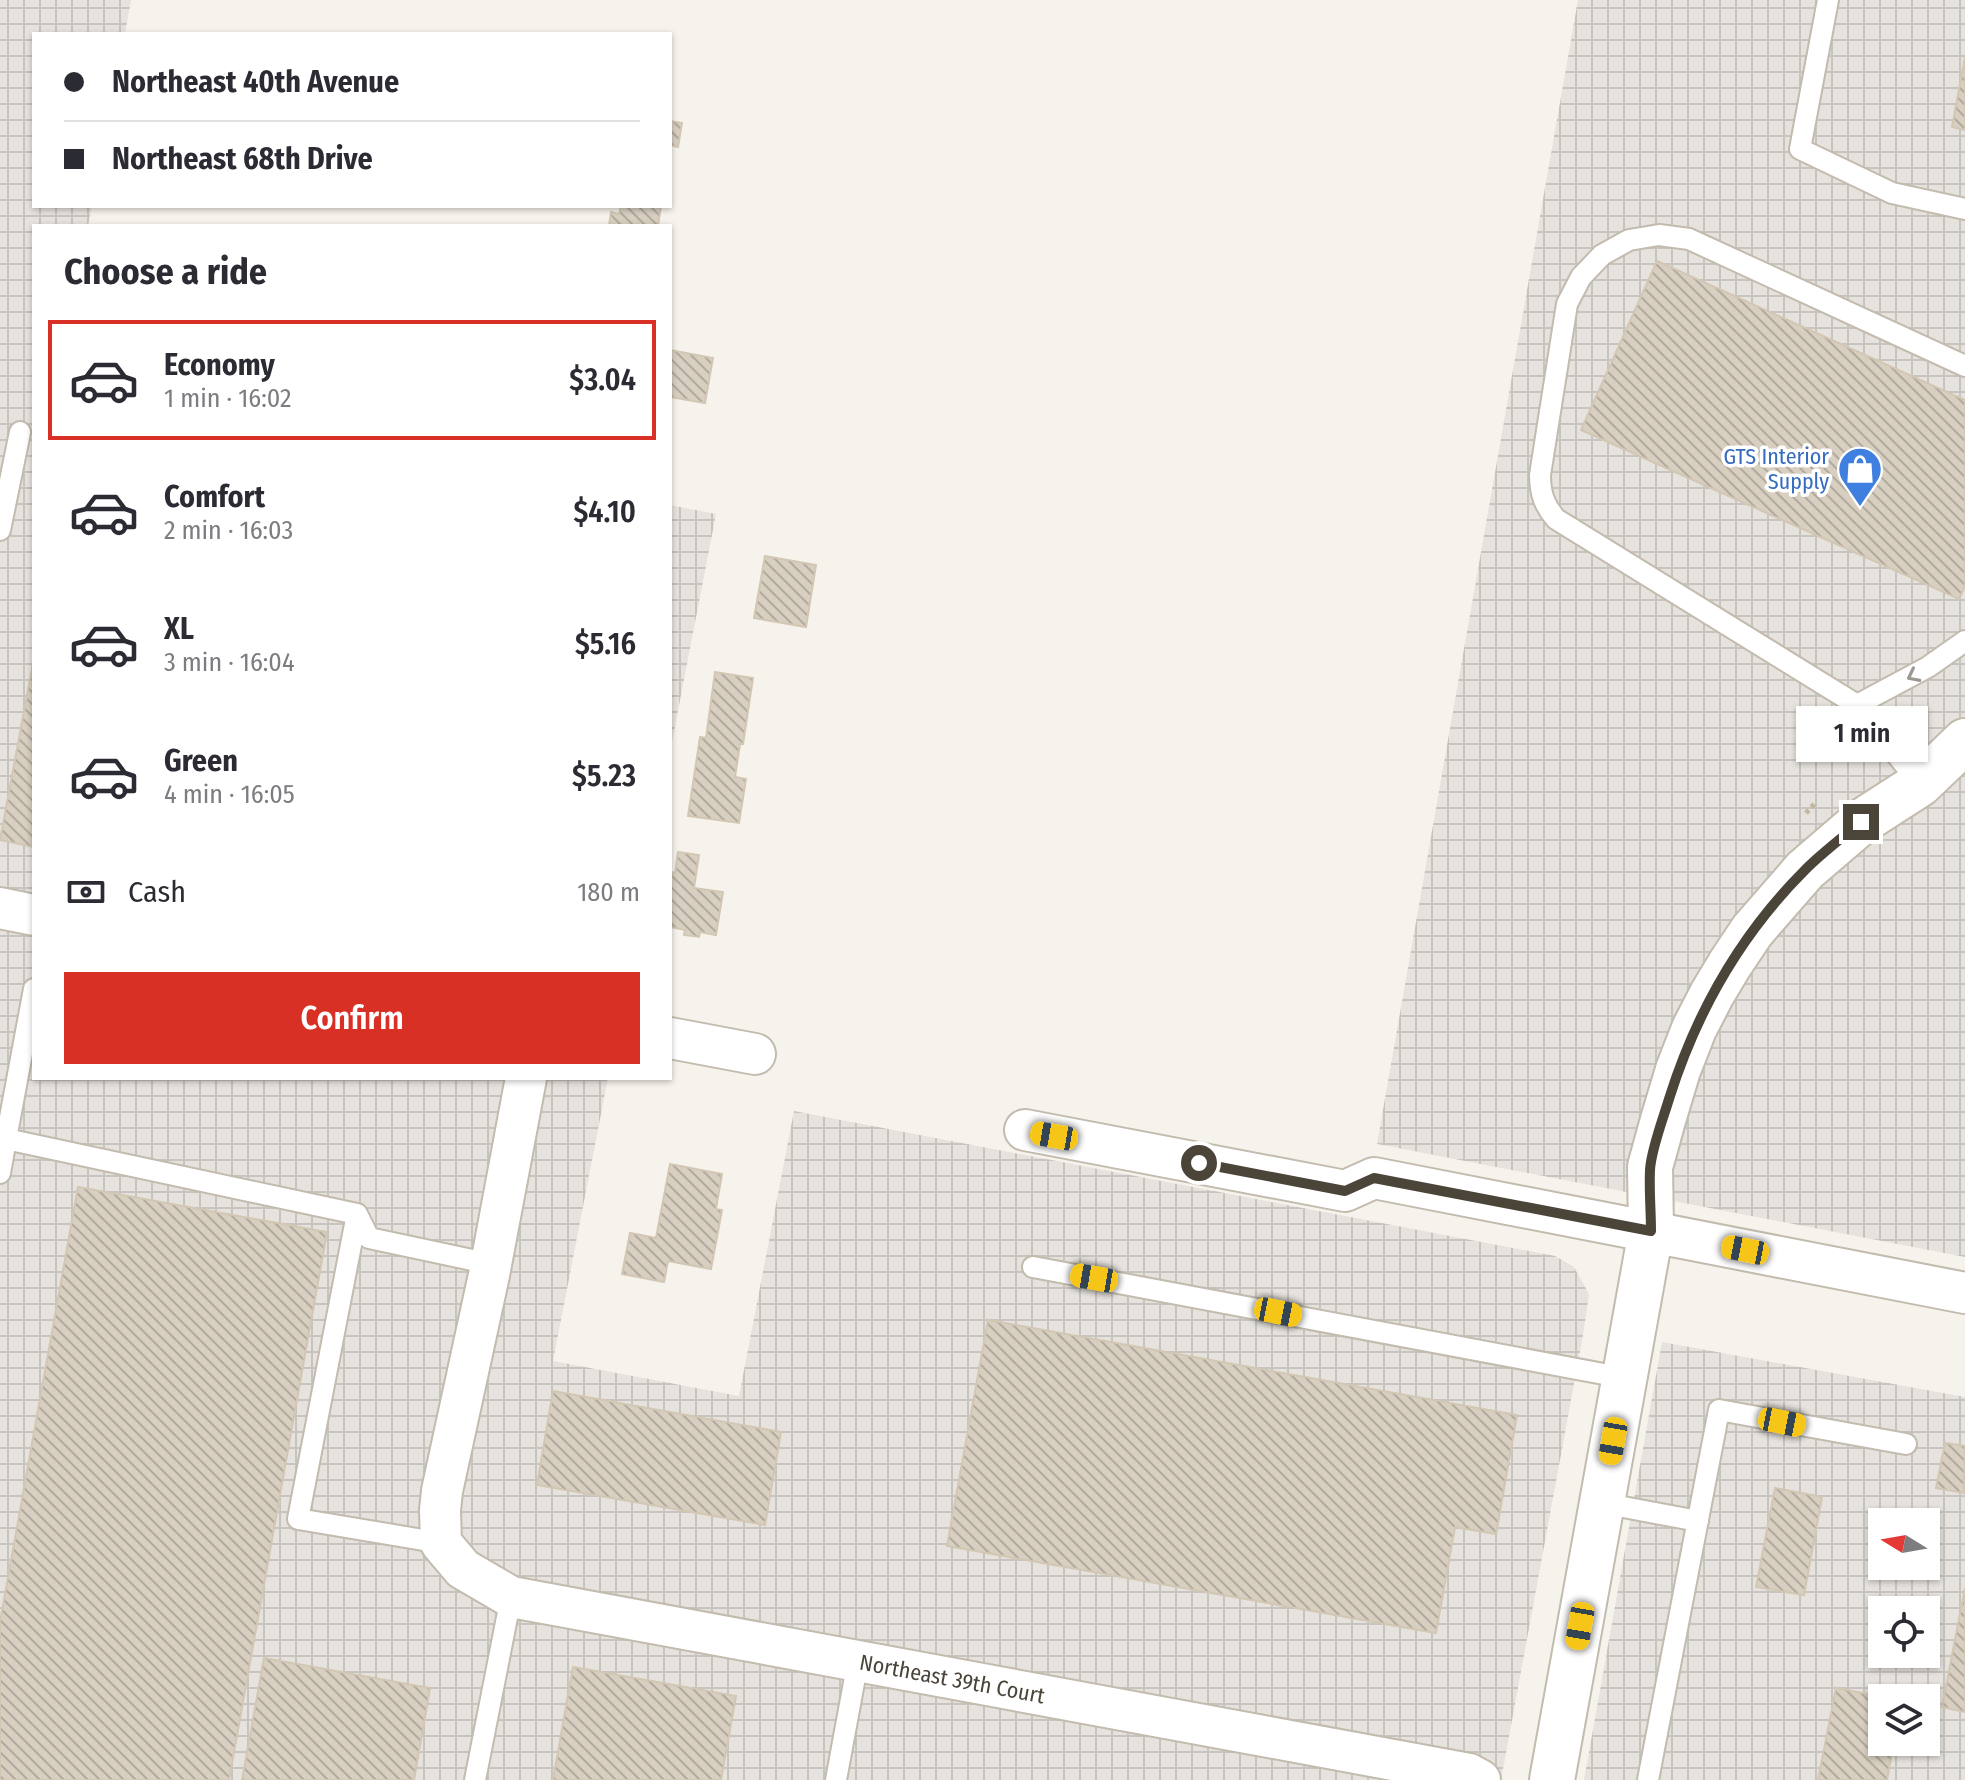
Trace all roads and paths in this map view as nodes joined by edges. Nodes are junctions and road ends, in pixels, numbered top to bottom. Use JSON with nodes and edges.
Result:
{"nodes":[{"id":1,"x":1828,"y":0,"type":"edge"},
{"id":2,"x":1965,"y":209,"type":"edge"},
{"id":3,"x":1965,"y":366,"type":"edge"},
{"id":4,"x":20,"y":432,"type":"dead end"},
{"id":5,"x":0,"y":530,"type":"edge"},
{"id":6,"x":1965,"y":641,"type":"edge"},
{"id":7,"x":1857,"y":705,"type":"junction"},
{"id":8,"x":1965,"y":741,"type":"edge"},
{"id":9,"x":1965,"y":772,"type":"edge"},
{"id":10,"x":1920,"y":784,"type":"junction"},
{"id":11,"x":0,"y":908,"type":"edge"},
{"id":12,"x":32,"y":915,"type":"edge"},
{"id":13,"x":32,"y":1000,"type":"edge"},
{"id":14,"x":672,"y":1038,"type":"edge"},
{"id":15,"x":755,"y":1054,"type":"dead end"},
{"id":16,"x":526,"y":1080,"type":"edge"},
{"id":17,"x":1025,"y":1130,"type":"dead end"},
{"id":18,"x":6,"y":1139,"type":"junction"},
{"id":19,"x":0,"y":1173,"type":"edge"},
{"id":20,"x":357,"y":1214,"type":"junction"},
{"id":21,"x":1651,"y":1231,"type":"junction"},
{"id":22,"x":491,"y":1264,"type":"junction"},
{"id":23,"x":1033,"y":1267,"type":"dead end"},
{"id":24,"x":1965,"y":1293,"type":"edge"},
{"id":25,"x":1625,"y":1378,"type":"junction"},
{"id":26,"x":1906,"y":1444,"type":"dead end"},
{"id":27,"x":1602,"y":1503,"type":"junction"},
{"id":28,"x":1698,"y":1521,"type":"junction"},
{"id":29,"x":441,"y":1543,"type":"junction"},
{"id":30,"x":511,"y":1597,"type":"junction"},
{"id":31,"x":858,"y":1661,"type":"junction"},
{"id":32,"x":475,"y":1780,"type":"edge"},
{"id":33,"x":836,"y":1780,"type":"edge"},
{"id":34,"x":1480,"y":1780,"type":"edge"},
{"id":35,"x":1552,"y":1780,"type":"edge"},
{"id":36,"x":1648,"y":1780,"type":"edge"}],
"edges":[{"from":1,"to":2,"type":"lane"},
{"from":3,"to":7,"type":"lane"},
{"from":4,"to":5,"type":"lane"},
{"from":6,"to":7,"type":"lane","one_way":true},
{"from":7,"to":10,"type":"lane"},
{"from":8,"to":10,"type":"street"},
{"from":9,"to":10,"type":"street"},
{"from":10,"to":21,"type":"street"},
{"from":11,"to":12,"type":"street"},
{"from":13,"to":18,"type":"lane"},
{"from":14,"to":15,"type":"street"},
{"from":16,"to":22,"type":"street"},
{"from":17,"to":21,"type":"street"},
{"from":18,"to":19,"type":"lane"},
{"from":18,"to":20,"type":"lane"},
{"from":20,"to":22,"type":"lane"},
{"from":20,"to":29,"type":"lane"},
{"from":21,"to":24,"type":"street"},
{"from":21,"to":25,"type":"street"},
{"from":22,"to":29,"type":"street"},
{"from":23,"to":25,"type":"lane"},
{"from":25,"to":27,"type":"street"},
{"from":26,"to":28,"type":"lane"},
{"from":27,"to":28,"type":"lane"},
{"from":27,"to":35,"type":"street"},
{"from":28,"to":36,"type":"lane"},
{"from":29,"to":30,"type":"street","name":"Northeast 39th Court"},
{"from":30,"to":31,"type":"street","name":"Northeast 39th Court"},
{"from":30,"to":32,"type":"lane"},
{"from":31,"to":33,"type":"lane"},
{"from":31,"to":34,"type":"street","name":"Northeast 39th Court"}]}
